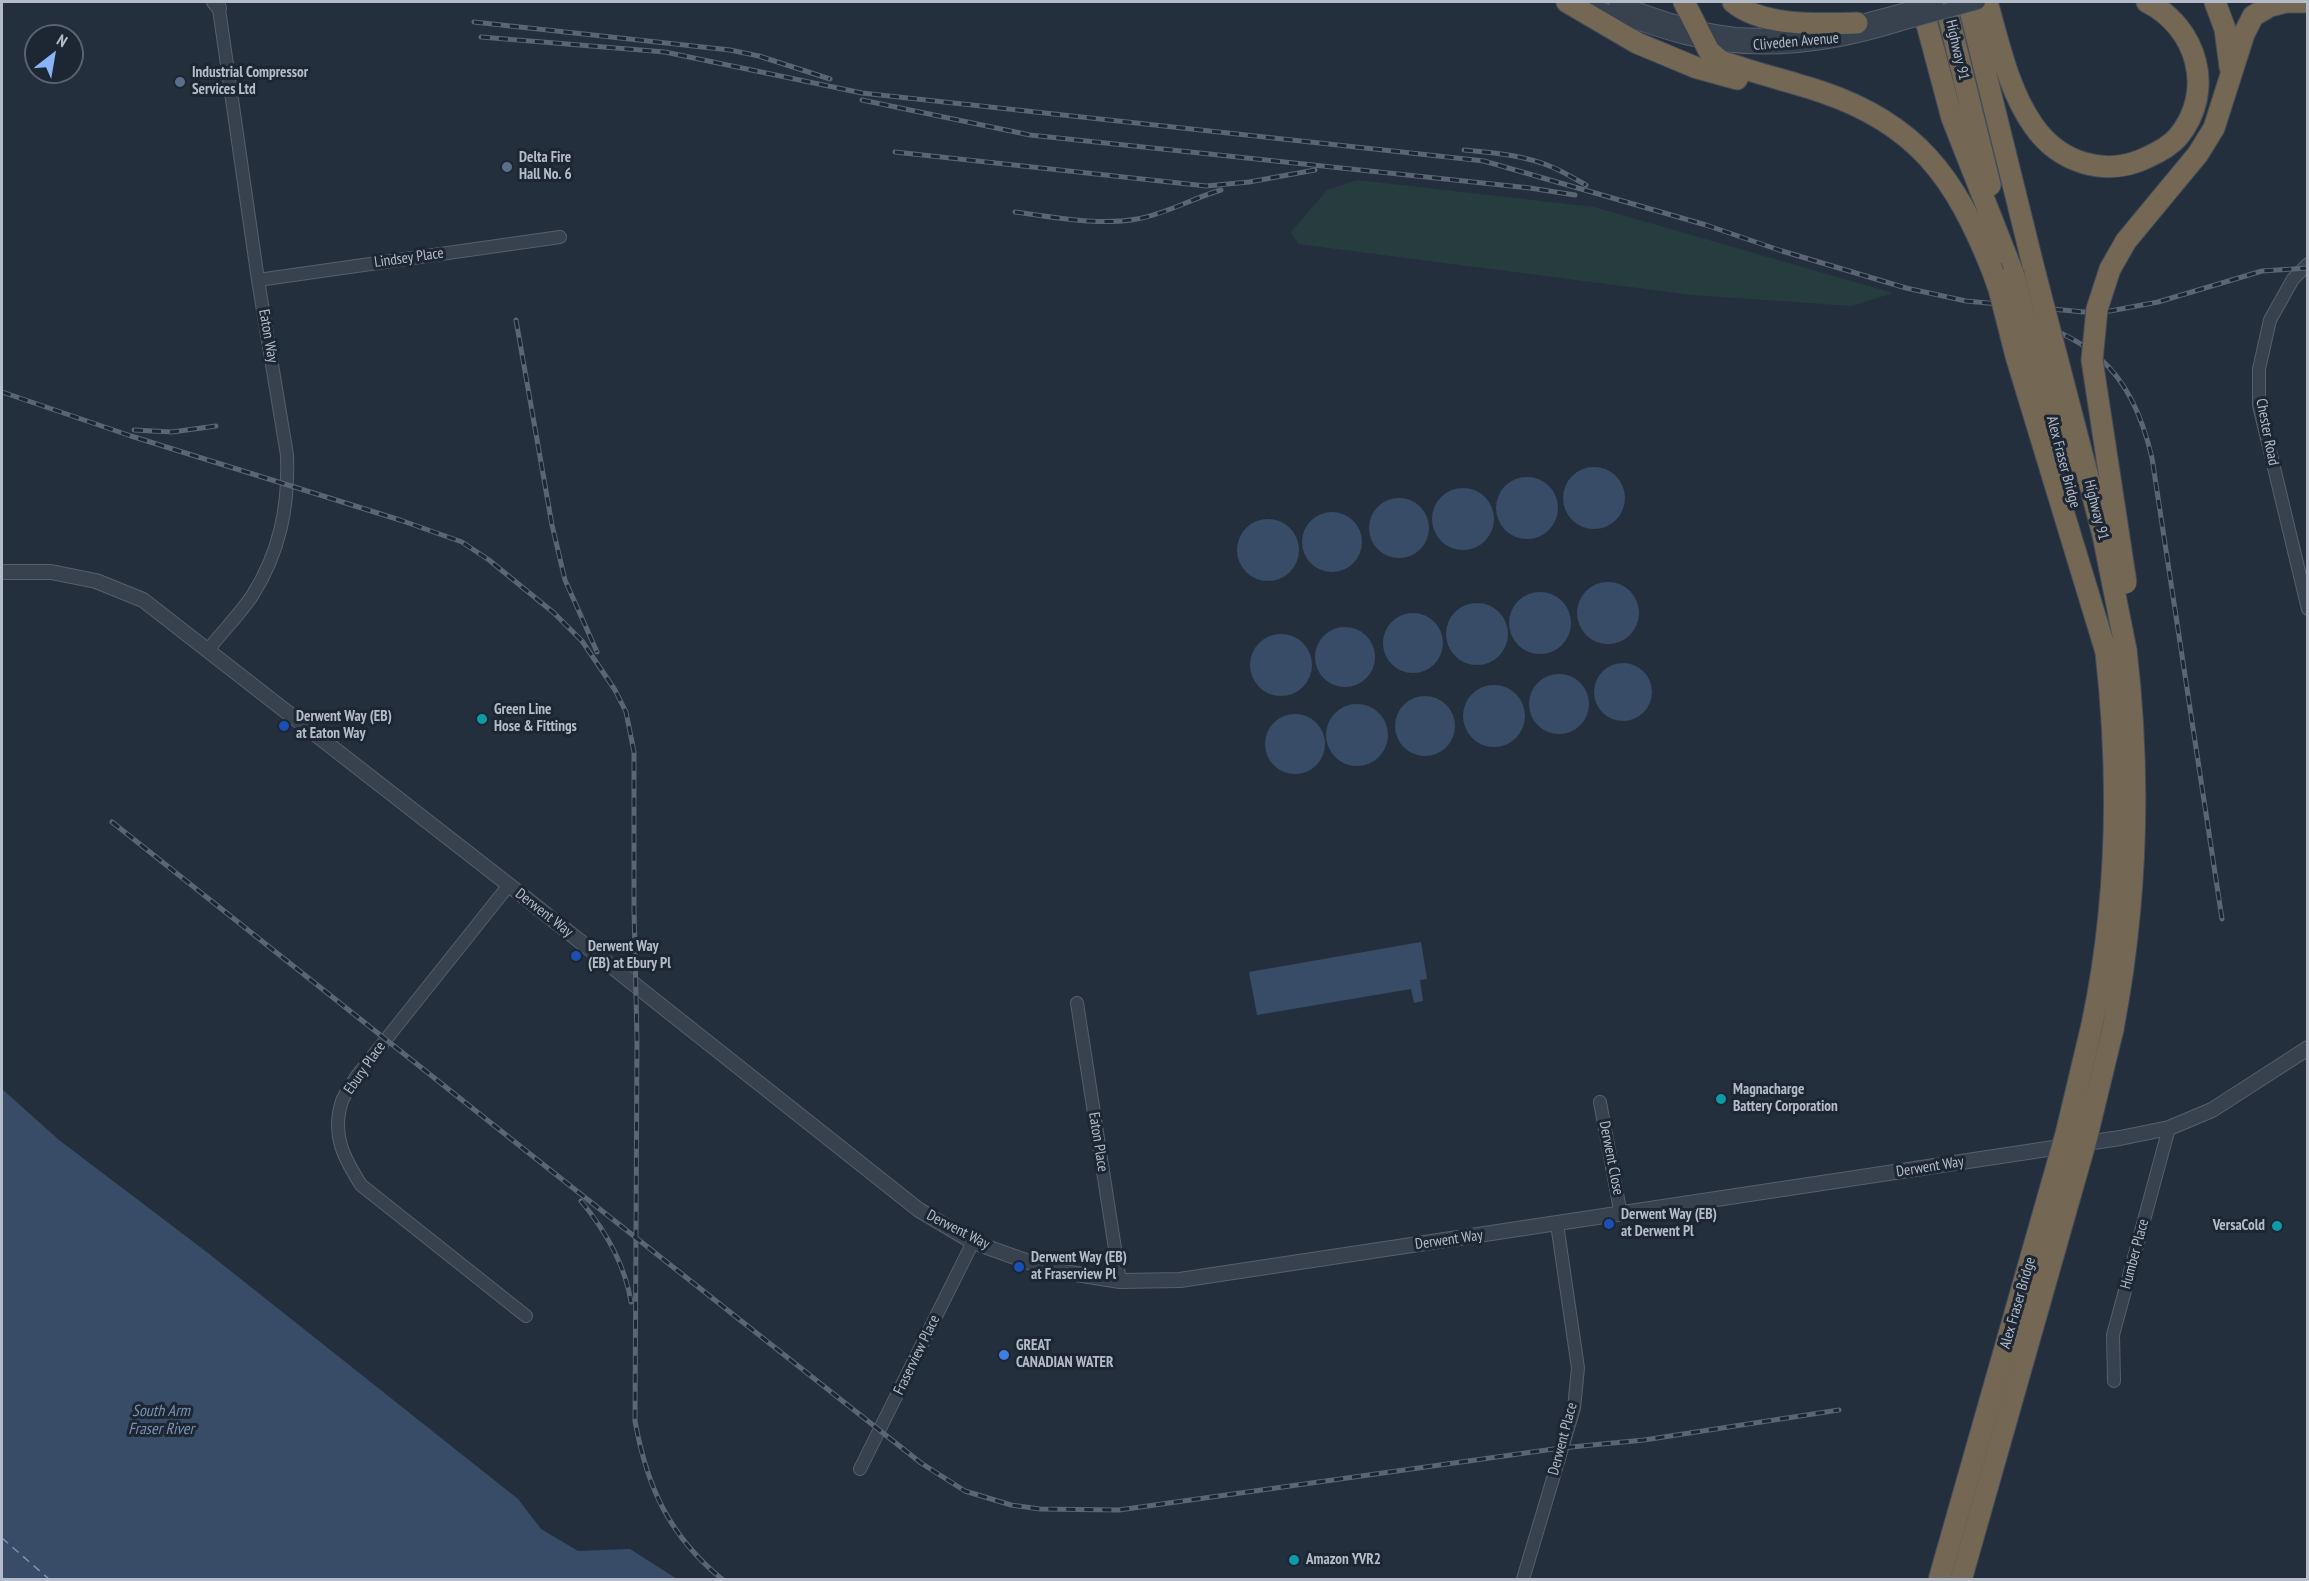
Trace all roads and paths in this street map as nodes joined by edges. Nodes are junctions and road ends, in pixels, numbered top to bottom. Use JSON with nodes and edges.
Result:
{"nodes":[{"id":1,"x":1567,"y":2,"type":"edge"},
{"id":2,"x":1579,"y":2,"type":"edge"},
{"id":3,"x":1616,"y":2,"type":"edge"},
{"id":4,"x":1684,"y":2,"type":"edge"},
{"id":5,"x":1733,"y":2,"type":"edge"},
{"id":6,"x":1921,"y":2,"type":"edge"},
{"id":7,"x":1936,"y":2,"type":"edge"},
{"id":8,"x":1946,"y":2,"type":"edge"},
{"id":9,"x":1968,"y":2,"type":"edge"},
{"id":10,"x":1978,"y":2,"type":"edge"},
{"id":11,"x":1987,"y":2,"type":"edge"},
{"id":12,"x":2147,"y":2,"type":"edge"},
{"id":13,"x":2216,"y":2,"type":"edge"},
{"id":14,"x":2305,"y":2,"type":"edge"},
{"id":15,"x":218,"y":3,"type":"edge"},
{"id":16,"x":1896,"y":19,"type":"junction"},
{"id":17,"x":1857,"y":23,"type":"junction"},
{"id":18,"x":1701,"y":34,"type":"junction"},
{"id":19,"x":2230,"y":76,"type":"junction"},
{"id":20,"x":1895,"y":129,"type":"junction"},
{"id":21,"x":560,"y":237,"type":"dead end"},
{"id":22,"x":2307,"y":264,"type":"edge"},
{"id":23,"x":2013,"y":273,"type":"junction"},
{"id":24,"x":258,"y":280,"type":"junction"},
{"id":25,"x":2,"y":572,"type":"edge"},
{"id":26,"x":2307,"y":609,"type":"edge"},
{"id":27,"x":208,"y":650,"type":"junction"},
{"id":28,"x":2116,"y":651,"type":"junction"},
{"id":29,"x":509,"y":885,"type":"junction"},
{"id":30,"x":1077,"y":1003,"type":"dead end"},
{"id":31,"x":2092,"y":1025,"type":"joint"},
{"id":32,"x":2113,"y":1029,"type":"joint"},
{"id":33,"x":2307,"y":1048,"type":"edge"},
{"id":34,"x":1600,"y":1102,"type":"dead end"},
{"id":35,"x":2169,"y":1128,"type":"junction"},
{"id":36,"x":1621,"y":1215,"type":"junction"},
{"id":37,"x":1557,"y":1224,"type":"junction"},
{"id":38,"x":973,"y":1242,"type":"junction"},
{"id":39,"x":1119,"y":1281,"type":"junction"},
{"id":40,"x":526,"y":1316,"type":"dead end"},
{"id":41,"x":2114,"y":1382,"type":"dead end"},
{"id":42,"x":860,"y":1469,"type":"dead end"},
{"id":43,"x":1523,"y":1579,"type":"edge"},
{"id":44,"x":1940,"y":1580,"type":"edge"},
{"id":45,"x":1961,"y":1580,"type":"edge"}],
"edges":[{"from":1,"to":20,"type":"highway"},
{"from":2,"to":18,"type":"street","name":"Cliveden Avenue"},
{"from":3,"to":18,"type":"street","name":"Cliveden Avenue"},
{"from":4,"to":18,"type":"highway"},
{"from":5,"to":17,"type":"highway"},
{"from":6,"to":23,"type":"highway"},
{"from":7,"to":16,"type":"street","name":"Cliveden Avenue","bridge":true},
{"from":8,"to":23,"type":"highway","name":"Highway 91"},
{"from":9,"to":28,"type":"highway","name":"Highway 91","bridge":true},
{"from":10,"to":16,"type":"street","name":"Cliveden Avenue","bridge":true},
{"from":11,"to":12,"type":"highway"},
{"from":13,"to":19,"type":"highway"},
{"from":14,"to":19,"type":"highway"},
{"from":15,"to":24,"type":"street","name":"Eaton Way"},
{"from":16,"to":17,"type":"street","name":"Cliveden Avenue"},
{"from":16,"to":18,"type":"street","name":"Cliveden Avenue"},
{"from":17,"to":18,"type":"street","name":"Cliveden Avenue"},
{"from":18,"to":20,"type":"highway"},
{"from":19,"to":28,"type":"highway","bridge":true},
{"from":20,"to":28,"type":"highway","bridge":true},
{"from":21,"to":24,"type":"street","name":"Lindsey Place"},
{"from":22,"to":26,"type":"street","name":"Chester Road"},
{"from":23,"to":28,"type":"highway","name":"Alex Fraser Bridge","bridge":true},
{"from":24,"to":27,"type":"street","name":"Eaton Way"},
{"from":25,"to":27,"type":"street","name":"Derwent Way"},
{"from":27,"to":29,"type":"street","name":"Derwent Way"},
{"from":28,"to":31,"type":"highway","name":"Highway 91"},
{"from":28,"to":32,"type":"highway","name":"Highway 91"},
{"from":29,"to":38,"type":"street","name":"Derwent Way"},
{"from":29,"to":40,"type":"street","name":"Ebury Place"},
{"from":30,"to":39,"type":"street","name":"Eaton Place"},
{"from":31,"to":44,"type":"highway","name":"Alex Fraser Bridge","bridge":true},
{"from":32,"to":45,"type":"highway","name":"Alex Fraser Bridge","bridge":true},
{"from":33,"to":35,"type":"street","name":"Derwent Way"},
{"from":34,"to":36,"type":"street","name":"Derwent Close"},
{"from":35,"to":36,"type":"street","name":"Derwent Way"},
{"from":35,"to":41,"type":"street","name":"Humber Place"},
{"from":36,"to":37,"type":"street","name":"Derwent Way"},
{"from":37,"to":39,"type":"street","name":"Derwent Way"},
{"from":37,"to":43,"type":"street","name":"Derwent Place"},
{"from":38,"to":39,"type":"street","name":"Derwent Way"},
{"from":38,"to":42,"type":"street","name":"Fraserview Place"}]}
